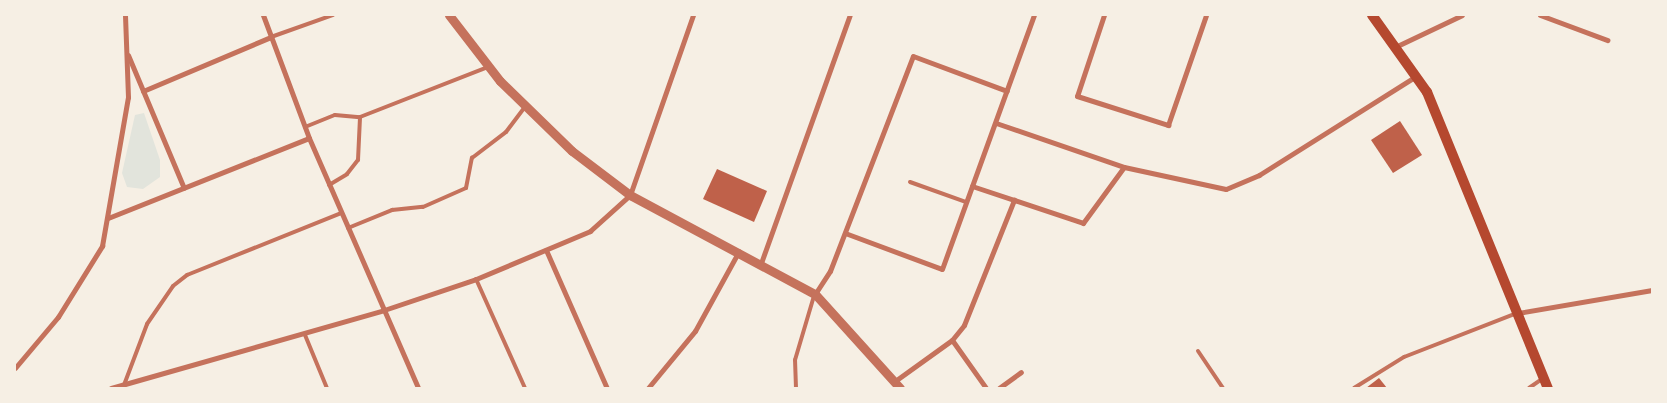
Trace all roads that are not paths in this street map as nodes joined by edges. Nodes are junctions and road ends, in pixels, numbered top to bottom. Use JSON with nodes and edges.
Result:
{"nodes":[{"id":1,"x":125,"y":15,"type":"edge"},
{"id":2,"x":264,"y":15,"type":"edge"},
{"id":3,"x":333,"y":15,"type":"edge"},
{"id":4,"x":449,"y":15,"type":"edge"},
{"id":5,"x":694,"y":15,"type":"edge"},
{"id":6,"x":850,"y":15,"type":"edge"},
{"id":7,"x":1034,"y":15,"type":"edge"},
{"id":8,"x":1104,"y":15,"type":"edge"},
{"id":9,"x":1206,"y":15,"type":"edge"},
{"id":10,"x":1372,"y":15,"type":"edge"},
{"id":11,"x":1462,"y":15,"type":"edge"},
{"id":12,"x":1540,"y":15,"type":"edge"},
{"id":13,"x":271,"y":38,"type":"junction"},
{"id":14,"x":1607,"y":40,"type":"dead end"},
{"id":15,"x":1395,"y":47,"type":"junction"},
{"id":16,"x":127,"y":52,"type":"junction"},
{"id":17,"x":488,"y":67,"type":"junction"},
{"id":18,"x":1418,"y":75,"type":"junction"},
{"id":19,"x":1007,"y":90,"type":"junction"},
{"id":20,"x":143,"y":91,"type":"junction"},
{"id":21,"x":524,"y":107,"type":"junction"},
{"id":22,"x":360,"y":117,"type":"junction"},
{"id":23,"x":996,"y":123,"type":"junction"},
{"id":24,"x":304,"y":127,"type":"junction"},
{"id":25,"x":309,"y":138,"type":"junction"},
{"id":26,"x":1124,"y":167,"type":"junction"},
{"id":27,"x":910,"y":182,"type":"dead end"},
{"id":28,"x":329,"y":185,"type":"junction"},
{"id":29,"x":972,"y":186,"type":"junction"},
{"id":30,"x":184,"y":188,"type":"junction"},
{"id":31,"x":630,"y":195,"type":"junction"},
{"id":32,"x":1014,"y":200,"type":"junction"},
{"id":33,"x":966,"y":202,"type":"junction"},
{"id":34,"x":341,"y":213,"type":"junction"},
{"id":35,"x":108,"y":218,"type":"junction"},
{"id":36,"x":348,"y":228,"type":"junction"},
{"id":37,"x":845,"y":233,"type":"junction"},
{"id":38,"x":546,"y":250,"type":"junction"},
{"id":39,"x":739,"y":251,"type":"junction"},
{"id":40,"x":761,"y":263,"type":"junction"},
{"id":41,"x":476,"y":279,"type":"junction"},
{"id":42,"x":1652,"y":290,"type":"edge"},
{"id":43,"x":815,"y":294,"type":"junction"},
{"id":44,"x":384,"y":310,"type":"junction"},
{"id":45,"x":1517,"y":313,"type":"junction"},
{"id":46,"x":305,"y":335,"type":"junction"},
{"id":47,"x":952,"y":340,"type":"junction"},
{"id":48,"x":1198,"y":351,"type":"dead end"},
{"id":49,"x":15,"y":368,"type":"edge"},
{"id":50,"x":1021,"y":372,"type":"dead end"},
{"id":51,"x":1546,"y":383,"type":"edge"},
{"id":52,"x":124,"y":384,"type":"junction"},
{"id":53,"x":897,"y":385,"type":"edge"},
{"id":54,"x":112,"y":388,"type":"edge"},
{"id":55,"x":327,"y":388,"type":"edge"},
{"id":56,"x":418,"y":388,"type":"edge"},
{"id":57,"x":525,"y":388,"type":"edge"},
{"id":58,"x":607,"y":388,"type":"edge"},
{"id":59,"x":648,"y":388,"type":"edge"},
{"id":60,"x":796,"y":388,"type":"edge"},
{"id":61,"x":986,"y":388,"type":"edge"},
{"id":62,"x":999,"y":388,"type":"edge"},
{"id":63,"x":1223,"y":388,"type":"edge"},
{"id":64,"x":1354,"y":388,"type":"edge"},
{"id":65,"x":1529,"y":388,"type":"edge"}],
"edges":[{"from":1,"to":16,"type":"street"},
{"from":2,"to":13,"type":"street"},
{"from":3,"to":13,"type":"lane"},
{"from":4,"to":17,"type":"street"},
{"from":5,"to":31,"type":"street"},
{"from":6,"to":40,"type":"street"},
{"from":7,"to":19,"type":"street"},
{"from":8,"to":9,"type":"street"},
{"from":10,"to":15,"type":"main road"},
{"from":11,"to":15,"type":"street"},
{"from":12,"to":14,"type":"street"},
{"from":13,"to":20,"type":"street"},
{"from":13,"to":24,"type":"street"},
{"from":15,"to":18,"type":"main road"},
{"from":16,"to":20,"type":"street"},
{"from":16,"to":35,"type":"street"},
{"from":17,"to":21,"type":"street"},
{"from":17,"to":22,"type":"lane"},
{"from":18,"to":26,"type":"street"},
{"from":18,"to":45,"type":"main road"},
{"from":19,"to":23,"type":"street"},
{"from":19,"to":37,"type":"street"},
{"from":20,"to":30,"type":"street"},
{"from":21,"to":31,"type":"street"},
{"from":21,"to":36,"type":"lane"},
{"from":22,"to":24,"type":"lane"},
{"from":22,"to":28,"type":"lane"},
{"from":23,"to":26,"type":"street"},
{"from":23,"to":29,"type":"street"},
{"from":24,"to":25,"type":"street"},
{"from":25,"to":28,"type":"street"},
{"from":25,"to":30,"type":"street"},
{"from":26,"to":32,"type":"street"},
{"from":27,"to":33,"type":"lane"},
{"from":28,"to":34,"type":"street"},
{"from":29,"to":32,"type":"street"},
{"from":29,"to":33,"type":"street"},
{"from":30,"to":35,"type":"street"},
{"from":31,"to":38,"type":"street"},
{"from":31,"to":39,"type":"street"},
{"from":32,"to":47,"type":"street"},
{"from":33,"to":37,"type":"street"},
{"from":34,"to":36,"type":"street"},
{"from":34,"to":52,"type":"lane"},
{"from":35,"to":49,"type":"street"},
{"from":36,"to":44,"type":"street"},
{"from":37,"to":43,"type":"street"},
{"from":38,"to":41,"type":"street"},
{"from":38,"to":58,"type":"street"},
{"from":39,"to":40,"type":"street"},
{"from":39,"to":59,"type":"street"},
{"from":40,"to":43,"type":"street"},
{"from":41,"to":44,"type":"street"},
{"from":41,"to":57,"type":"lane"},
{"from":42,"to":45,"type":"street"},
{"from":43,"to":53,"type":"street"},
{"from":43,"to":60,"type":"lane"},
{"from":44,"to":46,"type":"street"},
{"from":44,"to":56,"type":"street"},
{"from":45,"to":51,"type":"main road"},
{"from":45,"to":64,"type":"lane"},
{"from":46,"to":52,"type":"street"},
{"from":46,"to":55,"type":"lane"},
{"from":47,"to":53,"type":"street"},
{"from":47,"to":61,"type":"street"},
{"from":48,"to":63,"type":"lane"},
{"from":50,"to":62,"type":"street"},
{"from":51,"to":65,"type":"lane"},
{"from":52,"to":54,"type":"street"}]}
